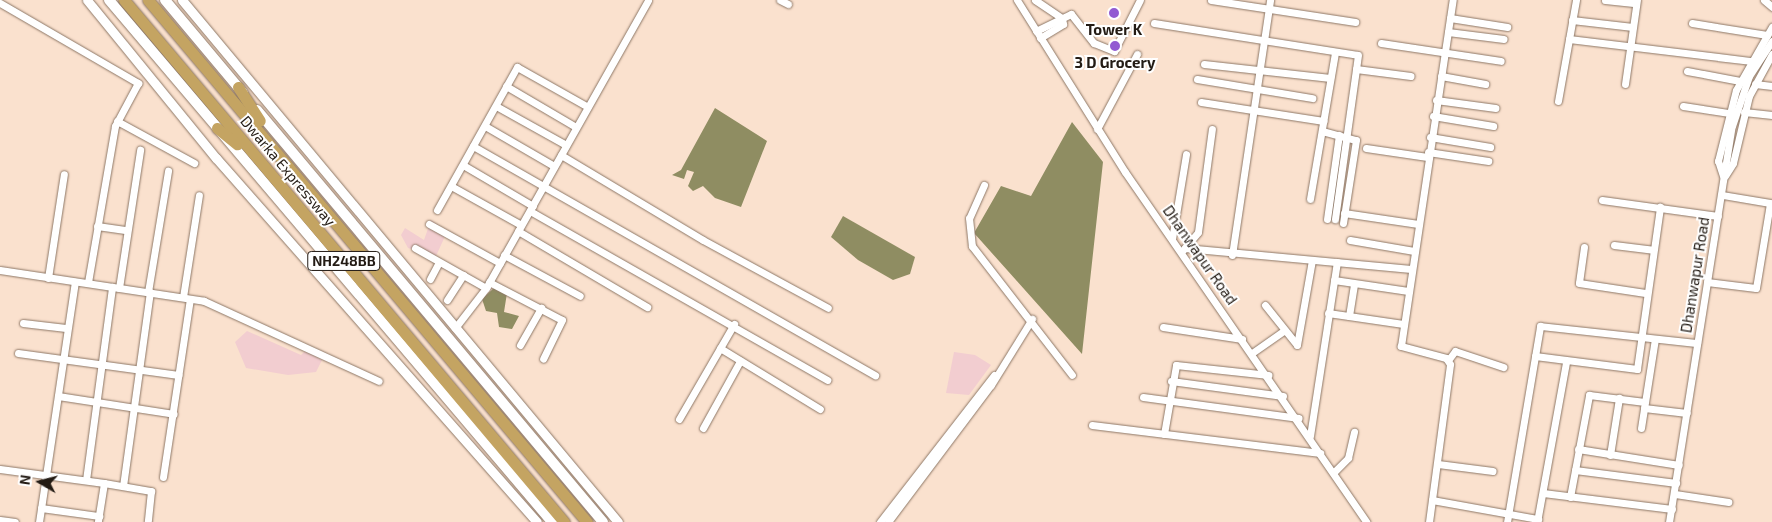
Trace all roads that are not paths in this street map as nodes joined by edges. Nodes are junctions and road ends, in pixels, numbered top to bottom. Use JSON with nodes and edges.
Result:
{"nodes":[{"id":1,"x":87,"y":0,"type":"edge"},
{"id":2,"x":108,"y":0,"type":"edge"},
{"id":3,"x":124,"y":0,"type":"edge"},
{"id":4,"x":148,"y":0,"type":"edge"},
{"id":5,"x":165,"y":0,"type":"edge"},
{"id":6,"x":182,"y":0,"type":"edge"},
{"id":7,"x":648,"y":0,"type":"edge"},
{"id":8,"x":780,"y":0,"type":"edge"},
{"id":9,"x":1017,"y":0,"type":"edge"},
{"id":10,"x":1035,"y":0,"type":"edge"},
{"id":11,"x":1140,"y":0,"type":"edge"},
{"id":12,"x":1211,"y":0,"type":"edge"},
{"id":13,"x":1270,"y":0,"type":"edge"},
{"id":14,"x":1453,"y":0,"type":"edge"},
{"id":15,"x":1576,"y":0,"type":"edge"},
{"id":16,"x":1605,"y":0,"type":"edge"},
{"id":17,"x":1764,"y":0,"type":"edge"},
{"id":18,"x":1636,"y":2,"type":"edge"},
{"id":19,"x":0,"y":3,"type":"edge"},
{"id":20,"x":788,"y":4,"type":"dead end"},
{"id":21,"x":1772,"y":7,"type":"edge"},
{"id":22,"x":1268,"y":10,"type":"junction"},
{"id":23,"x":1062,"y":18,"type":"junction"},
{"id":24,"x":1450,"y":18,"type":"junction"},
{"id":25,"x":1572,"y":20,"type":"junction"},
{"id":26,"x":1355,"y":22,"type":"dead end"},
{"id":27,"x":1154,"y":23,"type":"dead end"},
{"id":28,"x":1692,"y":23,"type":"dead end"},
{"id":29,"x":1508,"y":27,"type":"dead end"},
{"id":30,"x":1772,"y":27,"type":"edge"},
{"id":31,"x":1633,"y":28,"type":"junction"},
{"id":32,"x":1036,"y":31,"type":"junction"},
{"id":33,"x":1448,"y":32,"type":"junction"},
{"id":34,"x":1767,"y":35,"type":"junction"},
{"id":35,"x":1040,"y":38,"type":"junction"},
{"id":36,"x":1504,"y":39,"type":"dead end"},
{"id":37,"x":1262,"y":40,"type":"junction"},
{"id":38,"x":1569,"y":40,"type":"junction"},
{"id":39,"x":1772,"y":42,"type":"edge"},
{"id":40,"x":1381,"y":43,"type":"dead end"},
{"id":41,"x":1630,"y":47,"type":"junction"},
{"id":42,"x":1335,"y":52,"type":"junction"},
{"id":43,"x":1137,"y":54,"type":"dead end"},
{"id":44,"x":1444,"y":54,"type":"junction"},
{"id":45,"x":1772,"y":54,"type":"edge"},
{"id":46,"x":1501,"y":61,"type":"dead end"},
{"id":47,"x":1750,"y":61,"type":"junction"},
{"id":48,"x":1204,"y":64,"type":"dead end"},
{"id":49,"x":1257,"y":68,"type":"junction"},
{"id":50,"x":1356,"y":68,"type":"junction"},
{"id":51,"x":146,"y":70,"type":"junction"},
{"id":52,"x":1687,"y":71,"type":"dead end"},
{"id":53,"x":1411,"y":76,"type":"dead end"},
{"id":54,"x":1440,"y":76,"type":"junction"},
{"id":55,"x":1330,"y":78,"type":"junction"},
{"id":56,"x":1198,"y":79,"type":"dead end"},
{"id":57,"x":1740,"y":82,"type":"junction"},
{"id":58,"x":138,"y":83,"type":"junction"},
{"id":59,"x":1485,"y":84,"type":"dead end"},
{"id":60,"x":1625,"y":84,"type":"dead end"},
{"id":61,"x":1755,"y":84,"type":"junction"},
{"id":62,"x":506,"y":86,"type":"junction"},
{"id":63,"x":1772,"y":86,"type":"edge"},
{"id":64,"x":238,"y":87,"type":"junction"},
{"id":65,"x":1254,"y":89,"type":"junction"},
{"id":66,"x":1312,"y":98,"type":"dead end"},
{"id":67,"x":1436,"y":100,"type":"junction"},
{"id":68,"x":1558,"y":101,"type":"dead end"},
{"id":69,"x":1201,"y":102,"type":"dead end"},
{"id":70,"x":496,"y":106,"type":"junction"},
{"id":71,"x":1683,"y":106,"type":"dead end"},
{"id":72,"x":588,"y":107,"type":"junction"},
{"id":73,"x":1495,"y":108,"type":"dead end"},
{"id":74,"x":1251,"y":110,"type":"junction"},
{"id":75,"x":1744,"y":112,"type":"junction"},
{"id":76,"x":1729,"y":113,"type":"junction"},
{"id":77,"x":1772,"y":115,"type":"edge"},
{"id":78,"x":1433,"y":116,"type":"junction"},
{"id":79,"x":117,"y":121,"type":"junction"},
{"id":80,"x":1324,"y":121,"type":"junction"},
{"id":81,"x":485,"y":126,"type":"junction"},
{"id":82,"x":1493,"y":126,"type":"dead end"},
{"id":83,"x":576,"y":127,"type":"junction"},
{"id":84,"x":217,"y":128,"type":"junction"},
{"id":85,"x":1097,"y":128,"type":"junction"},
{"id":86,"x":1212,"y":130,"type":"dead end"},
{"id":87,"x":1322,"y":131,"type":"junction"},
{"id":88,"x":1339,"y":135,"type":"junction"},
{"id":89,"x":1348,"y":137,"type":"junction"},
{"id":90,"x":1430,"y":137,"type":"junction"},
{"id":91,"x":566,"y":145,"type":"junction"},
{"id":92,"x":474,"y":146,"type":"junction"},
{"id":93,"x":1490,"y":147,"type":"dead end"},
{"id":94,"x":1366,"y":148,"type":"dead end"},
{"id":95,"x":140,"y":150,"type":"dead end"},
{"id":96,"x":1186,"y":154,"type":"dead end"},
{"id":97,"x":561,"y":155,"type":"junction"},
{"id":98,"x":1427,"y":155,"type":"junction"},
{"id":99,"x":1488,"y":161,"type":"dead end"},
{"id":100,"x":194,"y":163,"type":"dead end"},
{"id":101,"x":463,"y":165,"type":"junction"},
{"id":102,"x":554,"y":166,"type":"junction"},
{"id":103,"x":168,"y":171,"type":"dead end"},
{"id":104,"x":64,"y":174,"type":"dead end"},
{"id":105,"x":1724,"y":178,"type":"junction"},
{"id":106,"x":545,"y":183,"type":"junction"},
{"id":107,"x":451,"y":186,"type":"junction"},
{"id":108,"x":984,"y":186,"type":"dead end"},
{"id":109,"x":199,"y":195,"type":"dead end"},
{"id":110,"x":1722,"y":195,"type":"junction"},
{"id":111,"x":313,"y":197,"type":"junction"},
{"id":112,"x":1310,"y":199,"type":"dead end"},
{"id":113,"x":1602,"y":200,"type":"dead end"},
{"id":114,"x":298,"y":206,"type":"junction"},
{"id":115,"x":1660,"y":207,"type":"junction"},
{"id":116,"x":532,"y":208,"type":"junction"},
{"id":117,"x":437,"y":210,"type":"dead end"},
{"id":118,"x":1344,"y":213,"type":"junction"},
{"id":119,"x":1718,"y":216,"type":"junction"},
{"id":120,"x":1343,"y":223,"type":"dead end"},
{"id":121,"x":429,"y":224,"type":"dead end"},
{"id":122,"x":1418,"y":224,"type":"junction"},
{"id":123,"x":97,"y":226,"type":"junction"},
{"id":124,"x":520,"y":228,"type":"junction"},
{"id":125,"x":127,"y":230,"type":"junction"},
{"id":126,"x":1172,"y":239,"type":"junction"},
{"id":127,"x":1350,"y":240,"type":"dead end"},
{"id":128,"x":1614,"y":245,"type":"dead end"},
{"id":129,"x":1584,"y":247,"type":"dead end"},
{"id":130,"x":415,"y":248,"type":"dead end"},
{"id":131,"x":1183,"y":250,"type":"junction"},
{"id":132,"x":1414,"y":250,"type":"junction"},
{"id":133,"x":1652,"y":250,"type":"junction"},
{"id":134,"x":504,"y":255,"type":"junction"},
{"id":135,"x":1232,"y":255,"type":"junction"},
{"id":136,"x":1312,"y":260,"type":"junction"},
{"id":137,"x":439,"y":262,"type":"junction"},
{"id":138,"x":1336,"y":262,"type":"junction"},
{"id":139,"x":500,"y":263,"type":"junction"},
{"id":140,"x":0,"y":270,"type":"edge"},
{"id":141,"x":1411,"y":270,"type":"junction"},
{"id":142,"x":463,"y":275,"type":"junction"},
{"id":143,"x":48,"y":278,"type":"junction"},
{"id":144,"x":430,"y":279,"type":"dead end"},
{"id":145,"x":1334,"y":280,"type":"junction"},
{"id":146,"x":75,"y":282,"type":"junction"},
{"id":147,"x":1707,"y":282,"type":"junction"},
{"id":148,"x":88,"y":283,"type":"junction"},
{"id":149,"x":1354,"y":284,"type":"junction"},
{"id":150,"x":488,"y":285,"type":"junction"},
{"id":151,"x":115,"y":287,"type":"junction"},
{"id":152,"x":1408,"y":291,"type":"junction"},
{"id":153,"x":149,"y":292,"type":"junction"},
{"id":154,"x":1645,"y":293,"type":"junction"},
{"id":155,"x":580,"y":296,"type":"dead end"},
{"id":156,"x":187,"y":298,"type":"junction"},
{"id":157,"x":447,"y":300,"type":"dead end"},
{"id":158,"x":1265,"y":305,"type":"dead end"},
{"id":159,"x":647,"y":307,"type":"dead end"},
{"id":160,"x":541,"y":308,"type":"junction"},
{"id":161,"x":828,"y":308,"type":"dead end"},
{"id":162,"x":1328,"y":313,"type":"junction"},
{"id":163,"x":1348,"y":316,"type":"junction"},
{"id":164,"x":1032,"y":319,"type":"junction"},
{"id":165,"x":23,"y":323,"type":"dead end"},
{"id":166,"x":734,"y":324,"type":"junction"},
{"id":167,"x":1403,"y":324,"type":"junction"},
{"id":168,"x":1163,"y":327,"type":"dead end"},
{"id":169,"x":66,"y":328,"type":"junction"},
{"id":170,"x":455,"y":328,"type":"junction"},
{"id":171,"x":1284,"y":331,"type":"junction"},
{"id":172,"x":1641,"y":338,"type":"junction"},
{"id":173,"x":1242,"y":339,"type":"junction"},
{"id":174,"x":1655,"y":339,"type":"junction"},
{"id":175,"x":1697,"y":344,"type":"junction"},
{"id":176,"x":520,"y":345,"type":"dead end"},
{"id":177,"x":720,"y":348,"type":"junction"},
{"id":178,"x":18,"y":353,"type":"dead end"},
{"id":179,"x":1252,"y":353,"type":"junction"},
{"id":180,"x":1535,"y":356,"type":"junction"},
{"id":181,"x":62,"y":359,"type":"junction"},
{"id":182,"x":543,"y":359,"type":"dead end"},
{"id":183,"x":1449,"y":360,"type":"junction"},
{"id":184,"x":740,"y":361,"type":"junction"},
{"id":185,"x":1566,"y":362,"type":"junction"},
{"id":186,"x":102,"y":364,"type":"junction"},
{"id":187,"x":1503,"y":367,"type":"dead end"},
{"id":188,"x":139,"y":371,"type":"junction"},
{"id":189,"x":179,"y":375,"type":"junction"},
{"id":190,"x":1072,"y":375,"type":"dead end"},
{"id":191,"x":1268,"y":375,"type":"junction"},
{"id":192,"x":875,"y":376,"type":"dead end"},
{"id":193,"x":827,"y":380,"type":"dead end"},
{"id":194,"x":379,"y":381,"type":"dead end"},
{"id":195,"x":1171,"y":381,"type":"junction"},
{"id":196,"x":58,"y":396,"type":"junction"},
{"id":197,"x":1283,"y":396,"type":"junction"},
{"id":198,"x":1142,"y":397,"type":"dead end"},
{"id":199,"x":1619,"y":398,"type":"junction"},
{"id":200,"x":1168,"y":400,"type":"junction"},
{"id":201,"x":96,"y":402,"type":"junction"},
{"id":202,"x":1645,"y":405,"type":"junction"},
{"id":203,"x":134,"y":408,"type":"junction"},
{"id":204,"x":820,"y":409,"type":"dead end"},
{"id":205,"x":1687,"y":413,"type":"junction"},
{"id":206,"x":174,"y":414,"type":"junction"},
{"id":207,"x":1299,"y":418,"type":"junction"},
{"id":208,"x":679,"y":419,"type":"dead end"},
{"id":209,"x":1092,"y":424,"type":"dead end"},
{"id":210,"x":703,"y":428,"type":"dead end"},
{"id":211,"x":1642,"y":428,"type":"dead end"},
{"id":212,"x":1354,"y":432,"type":"dead end"},
{"id":213,"x":1164,"y":434,"type":"junction"},
{"id":214,"x":1310,"y":436,"type":"junction"},
{"id":215,"x":1578,"y":449,"type":"junction"},
{"id":216,"x":1320,"y":453,"type":"junction"},
{"id":217,"x":1610,"y":455,"type":"junction"},
{"id":218,"x":1438,"y":464,"type":"junction"},
{"id":219,"x":1678,"y":465,"type":"junction"},
{"id":220,"x":0,"y":469,"type":"edge"},
{"id":221,"x":1575,"y":470,"type":"junction"},
{"id":222,"x":1494,"y":471,"type":"dead end"},
{"id":223,"x":1334,"y":472,"type":"junction"},
{"id":224,"x":46,"y":475,"type":"junction"},
{"id":225,"x":163,"y":477,"type":"dead end"},
{"id":226,"x":918,"y":477,"type":"junction"},
{"id":227,"x":86,"y":480,"type":"junction"},
{"id":228,"x":104,"y":482,"type":"junction"},
{"id":229,"x":1676,"y":483,"type":"junction"},
{"id":230,"x":124,"y":486,"type":"junction"},
{"id":231,"x":1542,"y":493,"type":"junction"},
{"id":232,"x":1675,"y":494,"type":"junction"},
{"id":233,"x":1570,"y":497,"type":"junction"},
{"id":234,"x":1432,"y":500,"type":"junction"},
{"id":235,"x":1728,"y":502,"type":"dead end"},
{"id":236,"x":41,"y":508,"type":"junction"},
{"id":237,"x":1672,"y":509,"type":"junction"},
{"id":238,"x":1509,"y":514,"type":"junction"},
{"id":239,"x":98,"y":519,"type":"edge"},
{"id":240,"x":0,"y":520,"type":"edge"},
{"id":241,"x":1538,"y":520,"type":"edge"},
{"id":242,"x":15,"y":522,"type":"edge"},
{"id":243,"x":40,"y":522,"type":"edge"},
{"id":244,"x":148,"y":522,"type":"edge"},
{"id":245,"x":537,"y":522,"type":"edge"},
{"id":246,"x":552,"y":522,"type":"edge"},
{"id":247,"x":564,"y":522,"type":"edge"},
{"id":248,"x":587,"y":522,"type":"edge"},
{"id":249,"x":603,"y":522,"type":"edge"},
{"id":250,"x":618,"y":522,"type":"edge"},
{"id":251,"x":880,"y":522,"type":"edge"},
{"id":252,"x":888,"y":522,"type":"edge"},
{"id":253,"x":1366,"y":522,"type":"edge"},
{"id":254,"x":1429,"y":522,"type":"edge"},
{"id":255,"x":1507,"y":522,"type":"edge"},
{"id":256,"x":1669,"y":522,"type":"edge"}],
"edges":[{"from":1,"to":51,"type":"street"},
{"from":2,"to":84,"type":"main road"},
{"from":3,"to":114,"type":"highway","name":"Dwarka Expressway","number":"NH248BB"},
{"from":4,"to":111,"type":"highway","name":"Dwarka Expressway","number":"NH248BB"},
{"from":5,"to":64,"type":"main road"},
{"from":6,"to":170,"type":"street"},
{"from":7,"to":72,"type":"street"},
{"from":8,"to":20,"type":"street"},
{"from":9,"to":32,"type":"street","name":"Dhanwapur Road"},
{"from":10,"to":23,"type":"street"},
{"from":11,"to":23,"type":"street"},
{"from":12,"to":22,"type":"street"},
{"from":13,"to":22,"type":"street"},
{"from":14,"to":24,"type":"street"},
{"from":15,"to":25,"type":"street"},
{"from":16,"to":18,"type":"street"},
{"from":17,"to":21,"type":"street"},
{"from":18,"to":31,"type":"street"},
{"from":19,"to":58,"type":"street"},
{"from":22,"to":26,"type":"street"},
{"from":22,"to":37,"type":"street"},
{"from":23,"to":32,"type":"street"},
{"from":23,"to":35,"type":"street"},
{"from":24,"to":29,"type":"street"},
{"from":24,"to":33,"type":"street"},
{"from":25,"to":31,"type":"street"},
{"from":25,"to":38,"type":"street"},
{"from":27,"to":37,"type":"street"},
{"from":28,"to":34,"type":"street"},
{"from":30,"to":34,"type":"street"},
{"from":31,"to":41,"type":"street"},
{"from":32,"to":35,"type":"street","name":"Dhanwapur Road"},
{"from":33,"to":36,"type":"street"},
{"from":33,"to":44,"type":"street"},
{"from":34,"to":47,"type":"street"},
{"from":35,"to":85,"type":"street","name":"Dhanwapur Road"},
{"from":37,"to":42,"type":"street"},
{"from":37,"to":49,"type":"street"},
{"from":38,"to":41,"type":"street"},
{"from":38,"to":68,"type":"street"},
{"from":39,"to":105,"type":"street","name":"Dhanwapur Road"},
{"from":40,"to":44,"type":"street"},
{"from":41,"to":47,"type":"street"},
{"from":41,"to":60,"type":"street"},
{"from":42,"to":50,"type":"street"},
{"from":42,"to":55,"type":"street"},
{"from":43,"to":85,"type":"street"},
{"from":44,"to":46,"type":"street"},
{"from":44,"to":54,"type":"street"},
{"from":45,"to":61,"type":"street"},
{"from":47,"to":57,"type":"street"},
{"from":48,"to":49,"type":"street"},
{"from":49,"to":55,"type":"street"},
{"from":49,"to":65,"type":"street"},
{"from":50,"to":53,"type":"street"},
{"from":50,"to":89,"type":"street"},
{"from":51,"to":58,"type":"street"},
{"from":51,"to":245,"type":"street"},
{"from":52,"to":57,"type":"street"},
{"from":54,"to":59,"type":"street"},
{"from":54,"to":67,"type":"street"},
{"from":55,"to":80,"type":"street"},
{"from":56,"to":65,"type":"street"},
{"from":57,"to":76,"type":"street"},
{"from":58,"to":79,"type":"street"},
{"from":61,"to":63,"type":"street"},
{"from":61,"to":75,"type":"street"},
{"from":62,"to":70,"type":"street"},
{"from":62,"to":72,"type":"street"},
{"from":62,"to":83,"type":"street"},
{"from":64,"to":111,"type":"highway"},
{"from":64,"to":249,"type":"main road"},
{"from":65,"to":66,"type":"street"},
{"from":65,"to":74,"type":"street"},
{"from":67,"to":73,"type":"street"},
{"from":67,"to":78,"type":"street"},
{"from":69,"to":74,"type":"street"},
{"from":70,"to":81,"type":"street"},
{"from":70,"to":91,"type":"street"},
{"from":71,"to":76,"type":"street"},
{"from":72,"to":83,"type":"street"},
{"from":74,"to":80,"type":"street"},
{"from":74,"to":135,"type":"street"},
{"from":75,"to":77,"type":"street"},
{"from":75,"to":105,"type":"street"},
{"from":76,"to":105,"type":"street"},
{"from":78,"to":82,"type":"street"},
{"from":78,"to":90,"type":"street"},
{"from":79,"to":100,"type":"street"},
{"from":79,"to":123,"type":"street"},
{"from":80,"to":87,"type":"street"},
{"from":81,"to":92,"type":"street"},
{"from":81,"to":102,"type":"street"},
{"from":83,"to":91,"type":"street"},
{"from":84,"to":114,"type":"highway"},
{"from":84,"to":246,"type":"main road"},
{"from":85,"to":126,"type":"street","name":"Dhanwapur Road"},
{"from":86,"to":131,"type":"street"},
{"from":87,"to":88,"type":"street"},
{"from":87,"to":112,"type":"street"},
{"from":88,"to":89,"type":"street"},
{"from":88,"to":89,"type":"street"},
{"from":89,"to":118,"type":"street"},
{"from":90,"to":93,"type":"street"},
{"from":90,"to":98,"type":"street"},
{"from":91,"to":97,"type":"street"},
{"from":92,"to":101,"type":"street"},
{"from":92,"to":106,"type":"street"},
{"from":94,"to":98,"type":"street"},
{"from":95,"to":125,"type":"street"},
{"from":96,"to":126,"type":"street"},
{"from":97,"to":102,"type":"street"},
{"from":97,"to":161,"type":"street"},
{"from":98,"to":99,"type":"street"},
{"from":98,"to":122,"type":"street"},
{"from":101,"to":107,"type":"street"},
{"from":101,"to":116,"type":"street"},
{"from":102,"to":106,"type":"street"},
{"from":103,"to":153,"type":"street"},
{"from":104,"to":143,"type":"street"},
{"from":105,"to":110,"type":"street","name":"Dhanwapur Road"},
{"from":106,"to":116,"type":"street"},
{"from":106,"to":192,"type":"street"},
{"from":107,"to":117,"type":"street"},
{"from":107,"to":124,"type":"street"},
{"from":108,"to":164,"type":"street"},
{"from":109,"to":156,"type":"street"},
{"from":110,"to":119,"type":"street","name":"Dhanwapur Road"},
{"from":110,"to":147,"type":"street"},
{"from":111,"to":248,"type":"highway","name":"Dwarka Expressway","number":"NH248BB"},
{"from":113,"to":115,"type":"street"},
{"from":114,"to":247,"type":"highway","name":"Dwarka Expressway","number":"NH248BB"},
{"from":115,"to":119,"type":"street"},
{"from":115,"to":133,"type":"street"},
{"from":116,"to":124,"type":"street"},
{"from":116,"to":166,"type":"street"},
{"from":118,"to":120,"type":"street"},
{"from":118,"to":122,"type":"street"},
{"from":119,"to":147,"type":"street","name":"Dhanwapur Road"},
{"from":121,"to":139,"type":"street"},
{"from":122,"to":132,"type":"street"},
{"from":123,"to":125,"type":"street"},
{"from":123,"to":148,"type":"street"},
{"from":124,"to":134,"type":"street"},
{"from":124,"to":159,"type":"street"},
{"from":125,"to":151,"type":"street"},
{"from":126,"to":131,"type":"street","name":"Dhanwapur Road"},
{"from":127,"to":132,"type":"street"},
{"from":128,"to":133,"type":"street"},
{"from":129,"to":154,"type":"street"},
{"from":130,"to":137,"type":"street"},
{"from":131,"to":135,"type":"street"},
{"from":131,"to":173,"type":"street","name":"Dhanwapur Road"},
{"from":132,"to":141,"type":"street"},
{"from":133,"to":154,"type":"street"},
{"from":134,"to":139,"type":"street"},
{"from":134,"to":155,"type":"street"},
{"from":135,"to":136,"type":"street"},
{"from":136,"to":138,"type":"street"},
{"from":136,"to":171,"type":"street"},
{"from":137,"to":142,"type":"street"},
{"from":137,"to":144,"type":"street"},
{"from":138,"to":141,"type":"street"},
{"from":138,"to":145,"type":"street"},
{"from":139,"to":150,"type":"street"},
{"from":140,"to":143,"type":"street"},
{"from":141,"to":152,"type":"street"},
{"from":142,"to":150,"type":"street"},
{"from":142,"to":157,"type":"street"},
{"from":143,"to":146,"type":"street"},
{"from":145,"to":149,"type":"street"},
{"from":145,"to":162,"type":"street"},
{"from":146,"to":148,"type":"street"},
{"from":146,"to":169,"type":"street"},
{"from":147,"to":175,"type":"street","name":"Dhanwapur Road"},
{"from":148,"to":151,"type":"street"},
{"from":149,"to":152,"type":"street"},
{"from":149,"to":163,"type":"street"},
{"from":150,"to":160,"type":"street"},
{"from":150,"to":170,"type":"street"},
{"from":151,"to":153,"type":"street"},
{"from":151,"to":186,"type":"street"},
{"from":152,"to":167,"type":"street"},
{"from":153,"to":156,"type":"street"},
{"from":153,"to":188,"type":"street"},
{"from":154,"to":172,"type":"street"},
{"from":156,"to":189,"type":"street"},
{"from":156,"to":194,"type":"street"},
{"from":158,"to":171,"type":"street"},
{"from":160,"to":176,"type":"street"},
{"from":160,"to":182,"type":"street"},
{"from":162,"to":163,"type":"street"},
{"from":162,"to":214,"type":"street"},
{"from":163,"to":167,"type":"street"},
{"from":164,"to":190,"type":"street"},
{"from":164,"to":226,"type":"street"},
{"from":165,"to":169,"type":"street"},
{"from":166,"to":177,"type":"street"},
{"from":166,"to":193,"type":"street"},
{"from":167,"to":183,"type":"street"},
{"from":168,"to":173,"type":"street"},
{"from":169,"to":181,"type":"street"},
{"from":170,"to":250,"type":"street"},
{"from":171,"to":179,"type":"street"},
{"from":172,"to":174,"type":"street"},
{"from":172,"to":180,"type":"street"},
{"from":172,"to":185,"type":"street"},
{"from":173,"to":179,"type":"street","name":"Dhanwapur Road"},
{"from":174,"to":175,"type":"street"},
{"from":174,"to":202,"type":"street"},
{"from":175,"to":205,"type":"street","name":"Dhanwapur Road"},
{"from":177,"to":184,"type":"street"},
{"from":177,"to":208,"type":"street"},
{"from":178,"to":181,"type":"street"},
{"from":179,"to":191,"type":"street","name":"Dhanwapur Road"},
{"from":180,"to":185,"type":"street"},
{"from":180,"to":238,"type":"street"},
{"from":181,"to":186,"type":"street"},
{"from":181,"to":196,"type":"street"},
{"from":183,"to":187,"type":"street"},
{"from":183,"to":218,"type":"street"},
{"from":184,"to":204,"type":"street"},
{"from":184,"to":210,"type":"street"},
{"from":185,"to":231,"type":"street"},
{"from":186,"to":188,"type":"street"},
{"from":186,"to":201,"type":"street"},
{"from":188,"to":189,"type":"street"},
{"from":188,"to":203,"type":"street"},
{"from":189,"to":206,"type":"street"},
{"from":191,"to":195,"type":"street"},
{"from":191,"to":197,"type":"street","name":"Dhanwapur Road"},
{"from":195,"to":197,"type":"street"},
{"from":195,"to":200,"type":"street"},
{"from":196,"to":201,"type":"street"},
{"from":196,"to":224,"type":"street"},
{"from":197,"to":207,"type":"street","name":"Dhanwapur Road"},
{"from":198,"to":200,"type":"street"},
{"from":199,"to":202,"type":"street"},
{"from":199,"to":215,"type":"street"},
{"from":199,"to":217,"type":"street"},
{"from":200,"to":207,"type":"street"},
{"from":200,"to":213,"type":"street"},
{"from":201,"to":203,"type":"street"},
{"from":201,"to":227,"type":"street"},
{"from":202,"to":205,"type":"street"},
{"from":202,"to":211,"type":"street"},
{"from":203,"to":206,"type":"street"},
{"from":203,"to":230,"type":"street"},
{"from":205,"to":219,"type":"street","name":"Dhanwapur Road"},
{"from":206,"to":225,"type":"street"},
{"from":207,"to":214,"type":"street","name":"Dhanwapur Road"},
{"from":209,"to":213,"type":"street"},
{"from":212,"to":223,"type":"street"},
{"from":213,"to":216,"type":"street"},
{"from":214,"to":216,"type":"street","name":"Dhanwapur Road"},
{"from":215,"to":217,"type":"street"},
{"from":215,"to":221,"type":"street"},
{"from":216,"to":223,"type":"street","name":"Dhanwapur Road"},
{"from":217,"to":219,"type":"street"},
{"from":218,"to":222,"type":"street"},
{"from":218,"to":234,"type":"street"},
{"from":219,"to":229,"type":"street","name":"Dhanwapur Road"},
{"from":220,"to":224,"type":"street"},
{"from":221,"to":229,"type":"street"},
{"from":221,"to":233,"type":"street"},
{"from":223,"to":253,"type":"street","name":"Dhanwapur Road"},
{"from":224,"to":227,"type":"street"},
{"from":224,"to":236,"type":"street"},
{"from":226,"to":251,"type":"street"},
{"from":226,"to":252,"type":"street"},
{"from":227,"to":228,"type":"street"},
{"from":228,"to":230,"type":"street"},
{"from":228,"to":239,"type":"street"},
{"from":229,"to":232,"type":"street","name":"Dhanwapur Road"},
{"from":230,"to":244,"type":"street"},
{"from":231,"to":233,"type":"street"},
{"from":231,"to":241,"type":"street"},
{"from":232,"to":235,"type":"street"},
{"from":232,"to":237,"type":"street","name":"Dhanwapur Road"},
{"from":233,"to":237,"type":"street"},
{"from":234,"to":238,"type":"street"},
{"from":234,"to":254,"type":"street"},
{"from":236,"to":239,"type":"street"},
{"from":236,"to":243,"type":"street"},
{"from":237,"to":256,"type":"street","name":"Dhanwapur Road"},
{"from":238,"to":241,"type":"street"},
{"from":238,"to":255,"type":"street"},
{"from":240,"to":242,"type":"street"}]}
